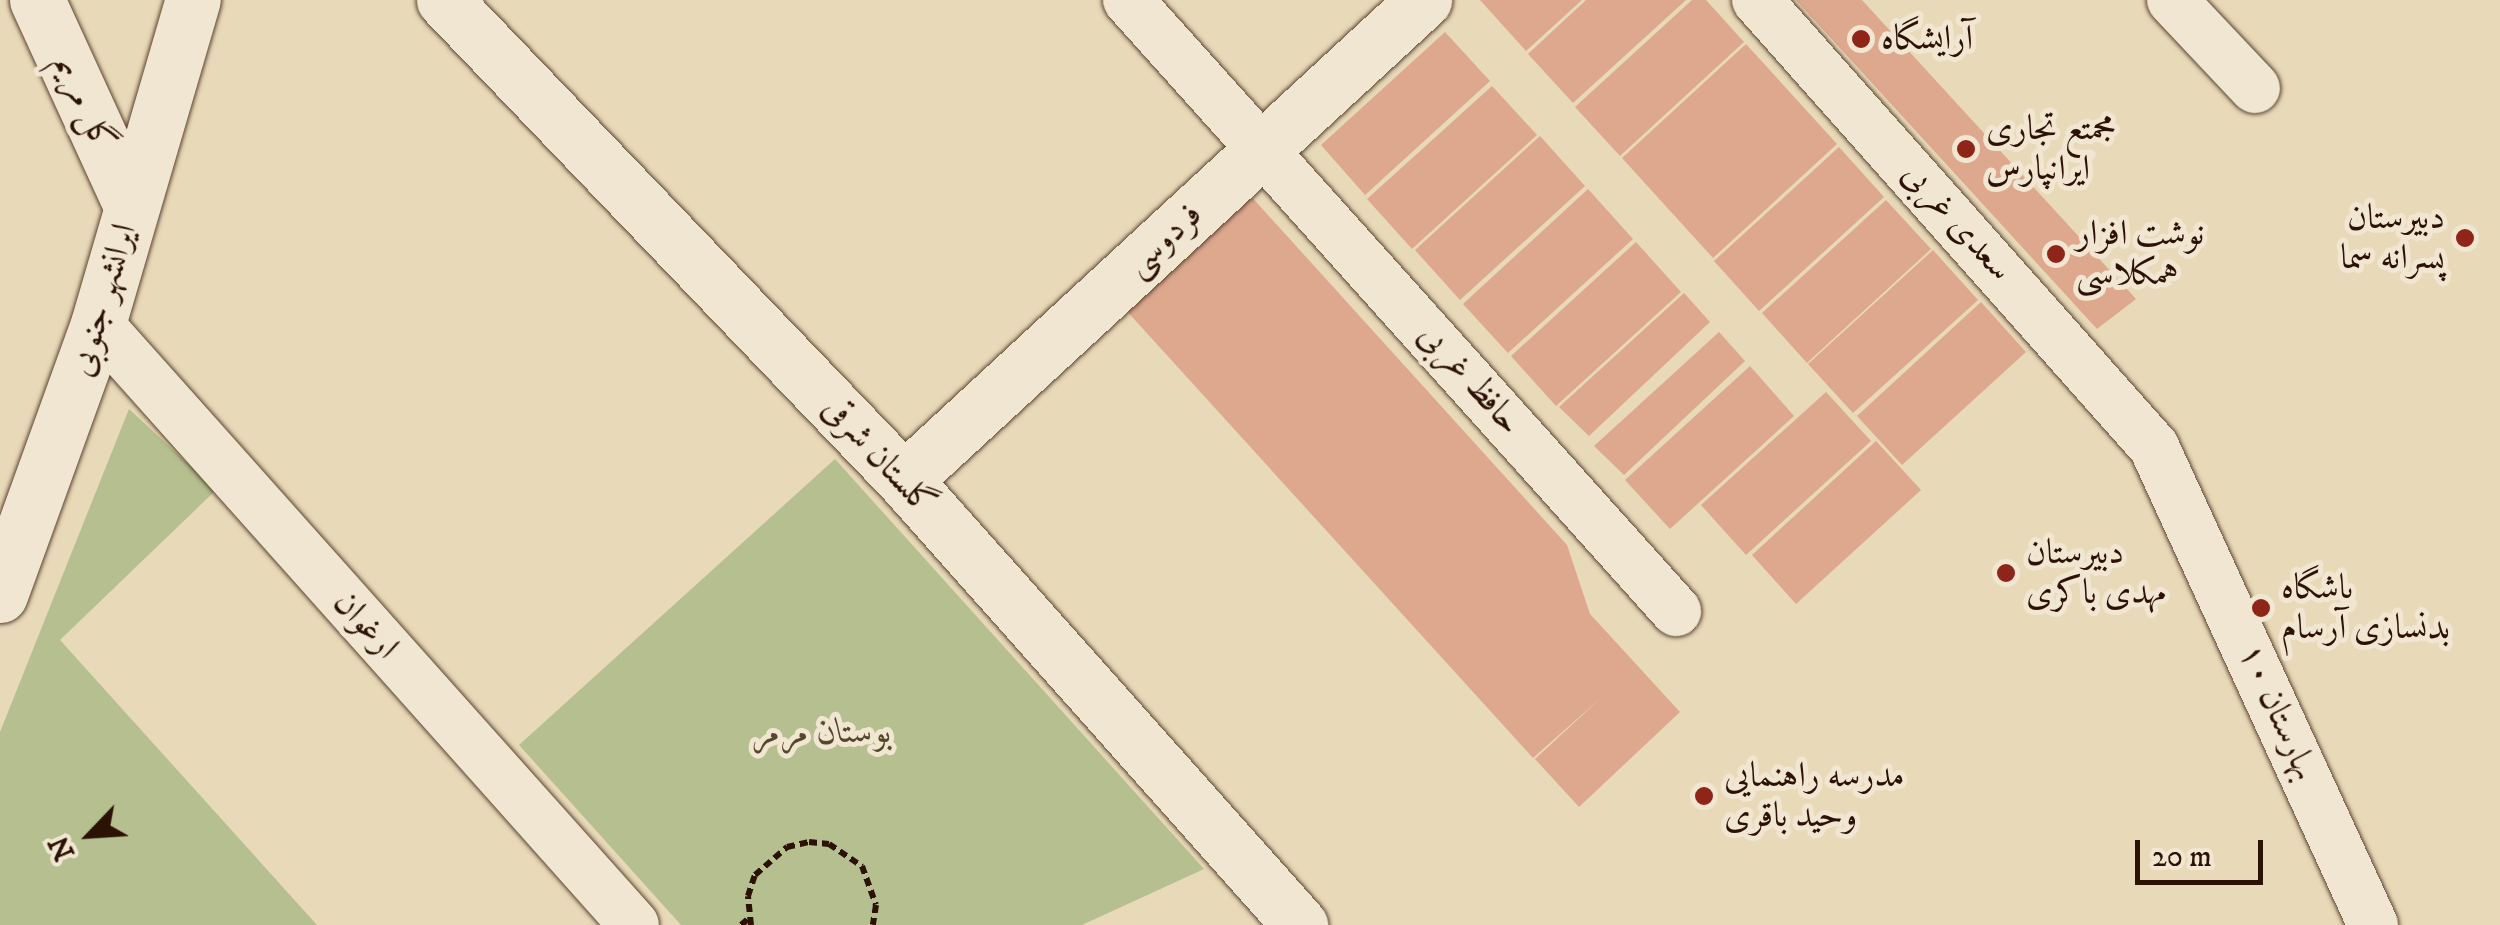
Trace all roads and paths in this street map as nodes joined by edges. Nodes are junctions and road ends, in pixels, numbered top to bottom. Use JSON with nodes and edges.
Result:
{"nodes":[{"id":1,"x":38,"y":0,"type":"edge"},
{"id":2,"x":192,"y":0,"type":"edge"},
{"id":3,"x":236,"y":0,"type":"edge"},
{"id":4,"x":444,"y":0,"type":"edge"},
{"id":5,"x":1128,"y":0,"type":"edge"},
{"id":6,"x":1424,"y":0,"type":"edge"},
{"id":7,"x":1757,"y":0,"type":"edge"},
{"id":8,"x":2172,"y":0,"type":"edge"},
{"id":9,"x":175,"y":59,"type":"junction"},
{"id":10,"x":2255,"y":88,"type":"dead end"},
{"id":11,"x":1265,"y":147,"type":"junction"},
{"id":12,"x":131,"y":205,"type":"junction"},
{"id":13,"x":98,"y":324,"type":"junction"},
{"id":14,"x":2154,"y":448,"type":"joint"},
{"id":15,"x":904,"y":480,"type":"junction"},
{"id":16,"x":0,"y":595,"type":"edge"},
{"id":17,"x":1676,"y":611,"type":"dead end"},
{"id":18,"x":750,"y":922,"type":"edge"},
{"id":19,"x":634,"y":925,"type":"edge"},
{"id":20,"x":741,"y":925,"type":"edge"},
{"id":21,"x":874,"y":925,"type":"edge"},
{"id":22,"x":1300,"y":925,"type":"edge"},
{"id":23,"x":2374,"y":925,"type":"edge"}],
"edges":[{"from":1,"to":12,"type":"street","name":"گل مریم"},
{"from":2,"to":9,"type":"street","name":"ایرانشهر جنوبی"},
{"from":3,"to":9,"type":"street"},
{"from":4,"to":15,"type":"street","name":"گلستان شرقی"},
{"from":5,"to":11,"type":"street","name":"حافظ غربی"},
{"from":6,"to":11,"type":"street","name":"فردوسی"},
{"from":7,"to":14,"type":"street","name":"سعدی غربی"},
{"from":8,"to":10,"type":"street"},
{"from":9,"to":12,"type":"street","name":"ایرانشهر جنوبی"},
{"from":11,"to":15,"type":"street","name":"فردوسی"},
{"from":11,"to":17,"type":"street","name":"حافظ غربی"},
{"from":12,"to":13,"type":"street","name":"ایرانشهر جنوبی"},
{"from":13,"to":16,"type":"street","name":"ایرانشهر جنوبی"},
{"from":13,"to":19,"type":"street","name":"ارغوان"},
{"from":14,"to":23,"type":"street","name":"بهارستان ۱۰"},
{"from":15,"to":22,"type":"street","name":"گلستان شرقی"},
{"from":18,"to":20,"type":"path"},
{"from":18,"to":21,"type":"path"}]}
